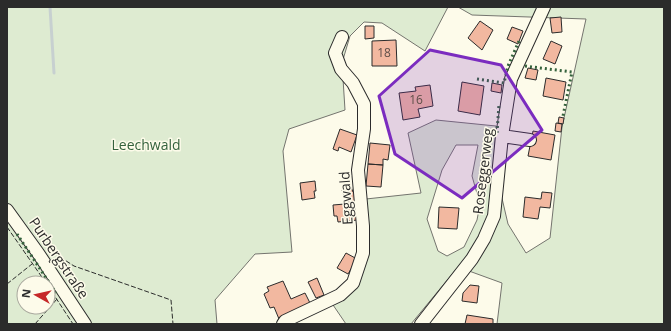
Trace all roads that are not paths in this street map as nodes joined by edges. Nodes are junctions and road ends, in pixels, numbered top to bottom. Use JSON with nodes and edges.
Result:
{"nodes":[{"id":1,"x":544,"y":7,"type":"edge"},
{"id":2,"x":342,"y":37,"type":"dead end"},
{"id":3,"x":502,"y":136,"type":"junction"},
{"id":4,"x":530,"y":140,"type":"dead end"},
{"id":5,"x":7,"y":210,"type":"edge"},
{"id":6,"x":85,"y":324,"type":"edge"},
{"id":7,"x":283,"y":324,"type":"edge"},
{"id":8,"x":421,"y":324,"type":"edge"}],
"edges":[{"from":1,"to":3,"type":"street","name":"Roseggerweg"},
{"from":2,"to":7,"type":"street","name":"Eggwald"},
{"from":3,"to":4,"type":"street"},
{"from":3,"to":8,"type":"street","name":"Roseggerweg"},
{"from":5,"to":6,"type":"street","name":"Purbergstraße"}]}
